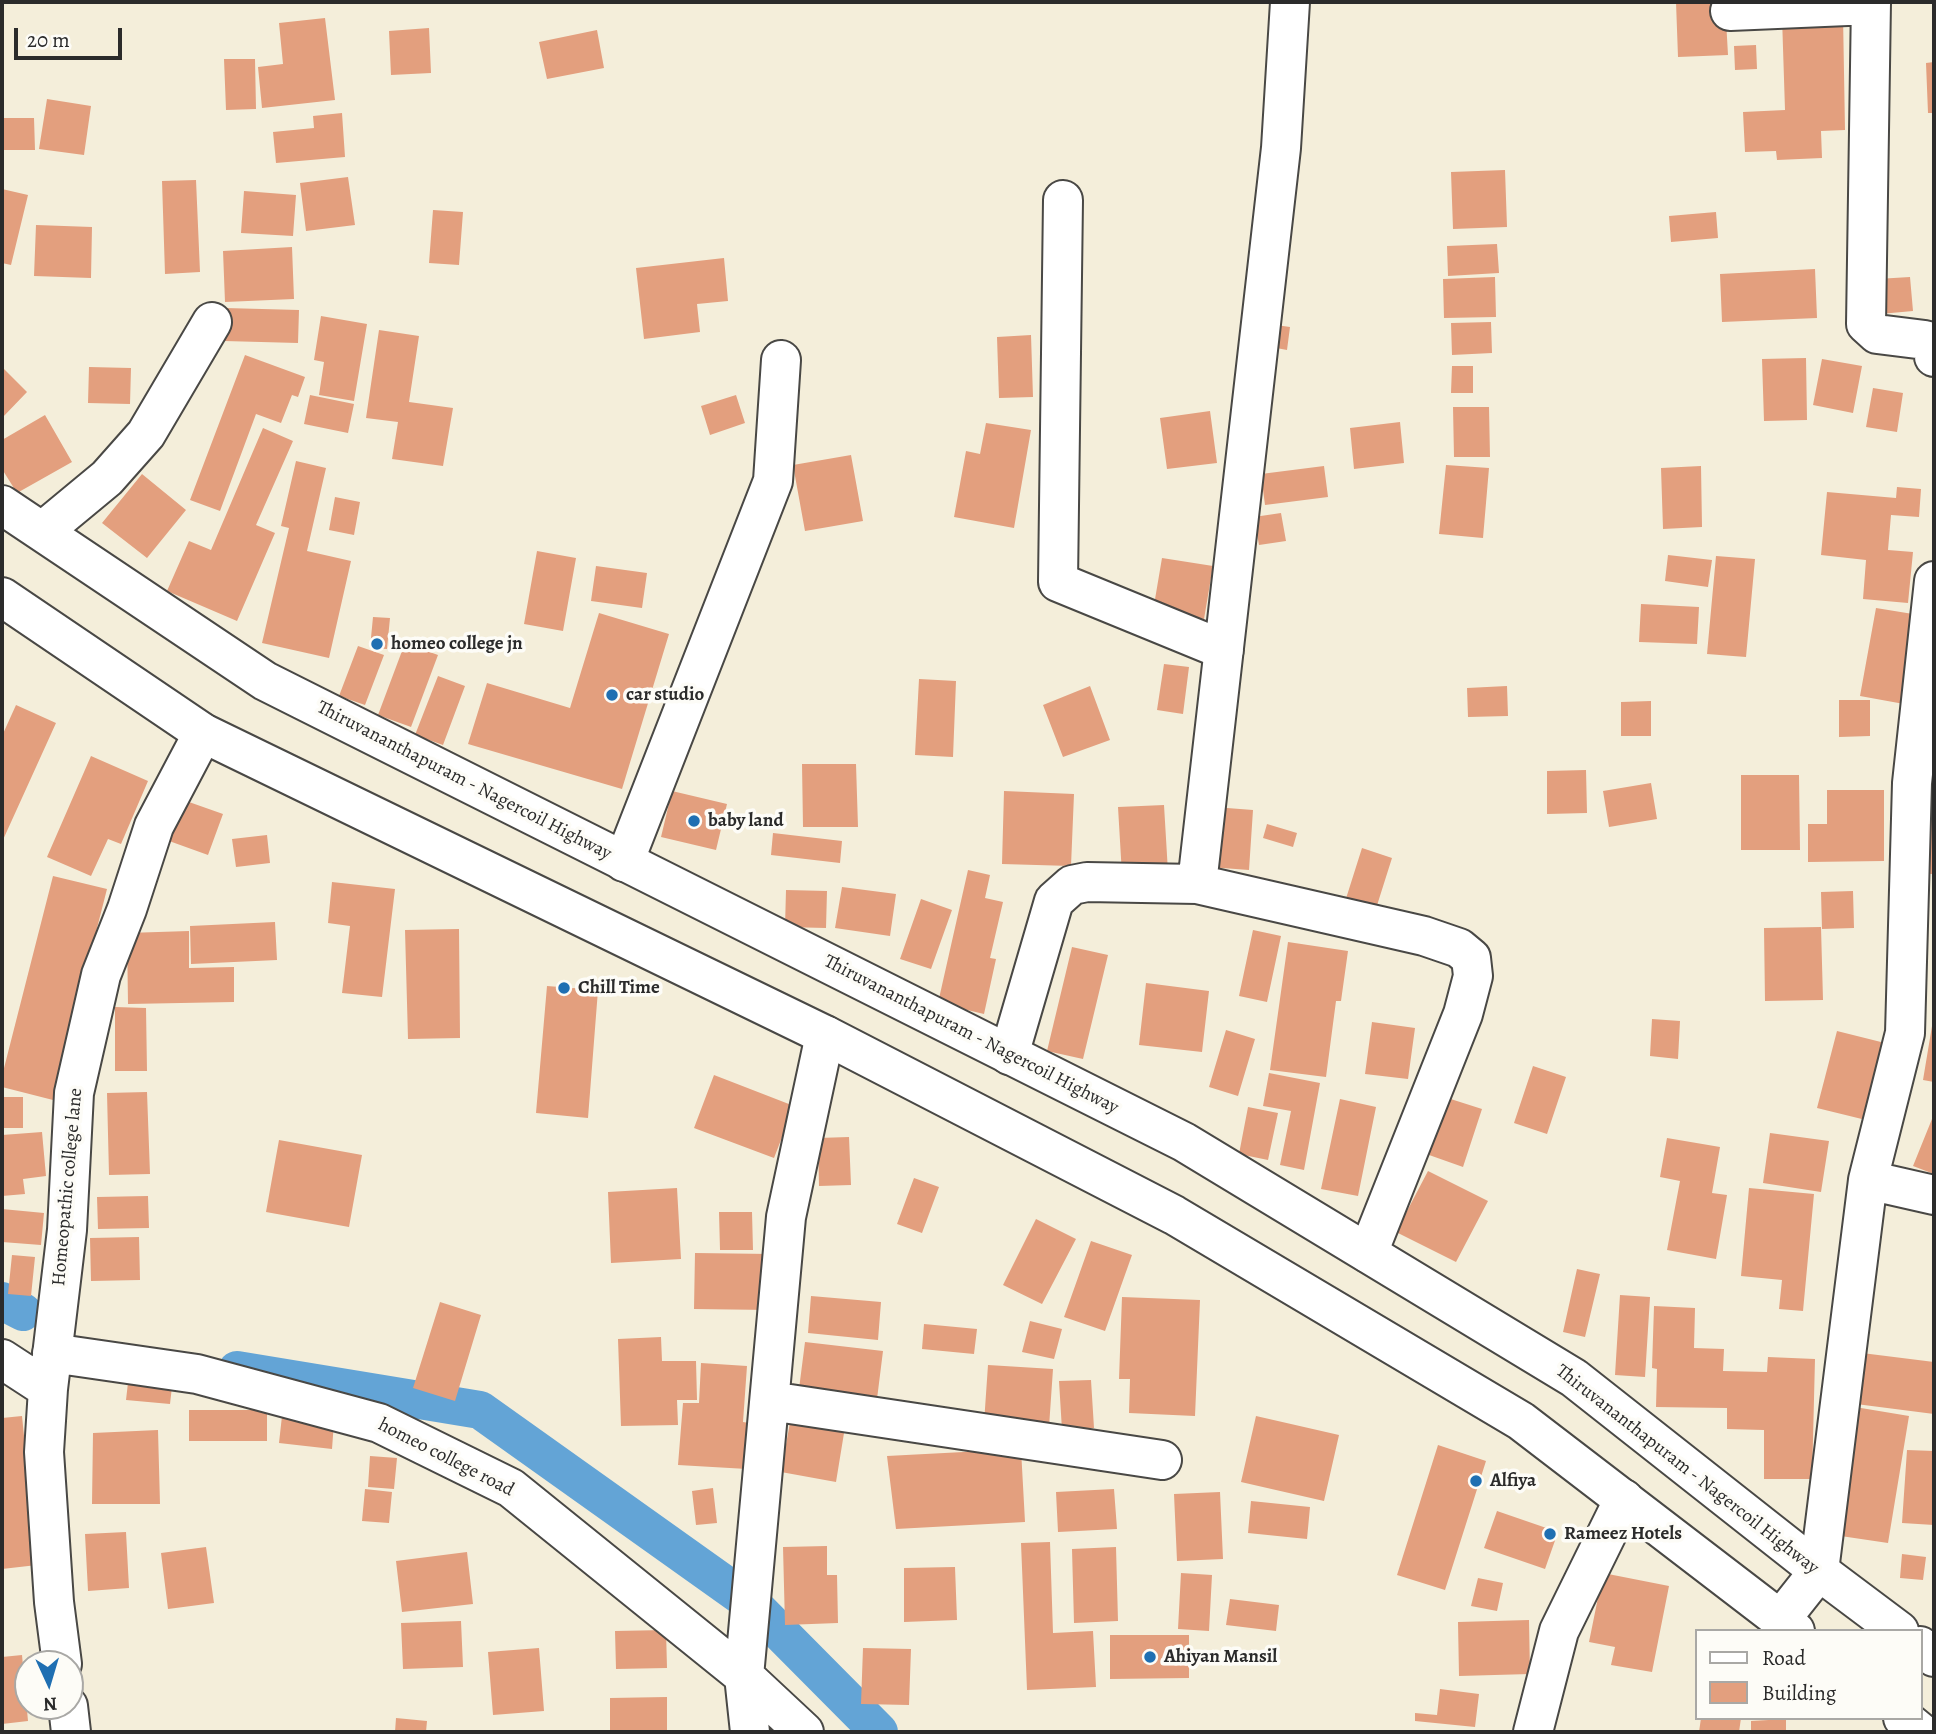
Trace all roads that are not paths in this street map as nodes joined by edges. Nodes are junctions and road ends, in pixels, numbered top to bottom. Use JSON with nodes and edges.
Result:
{"nodes":[{"id":1,"x":1290,"y":2,"type":"edge"},
{"id":2,"x":1871,"y":3,"type":"edge"},
{"id":3,"x":1730,"y":12,"type":"dead end"},
{"id":4,"x":1063,"y":200,"type":"dead end"},
{"id":5,"x":212,"y":322,"type":"dead end"},
{"id":6,"x":1934,"y":357,"type":"edge"},
{"id":7,"x":781,"y":360,"type":"dead end"},
{"id":8,"x":2,"y":505,"type":"edge"},
{"id":9,"x":43,"y":531,"type":"junction"},
{"id":10,"x":1934,"y":581,"type":"edge"},
{"id":11,"x":2,"y":597,"type":"edge"},
{"id":12,"x":1224,"y":649,"type":"junction"},
{"id":13,"x":202,"y":733,"type":"junction"},
{"id":14,"x":624,"y":862,"type":"junction"},
{"id":15,"x":1197,"y":884,"type":"junction"},
{"id":16,"x":825,"y":1035,"type":"junction"},
{"id":17,"x":1009,"y":1055,"type":"junction"},
{"id":18,"x":1868,"y":1180,"type":"junction"},
{"id":19,"x":1934,"y":1195,"type":"edge"},
{"id":20,"x":1368,"y":1253,"type":"junction"},
{"id":21,"x":2,"y":1359,"type":"edge"},
{"id":22,"x":50,"y":1371,"type":"junction"},
{"id":23,"x":770,"y":1401,"type":"junction"},
{"id":24,"x":1162,"y":1461,"type":"dead end"},
{"id":25,"x":1624,"y":1499,"type":"junction"},
{"id":26,"x":1819,"y":1572,"type":"junction"},
{"id":27,"x":1788,"y":1625,"type":"edge"},
{"id":28,"x":1896,"y":1629,"type":"edge"},
{"id":29,"x":60,"y":1650,"type":"edge"},
{"id":30,"x":744,"y":1676,"type":"junction"},
{"id":31,"x":1905,"y":1720,"type":"edge"},
{"id":32,"x":750,"y":1732,"type":"edge"},
{"id":33,"x":804,"y":1732,"type":"edge"},
{"id":34,"x":1533,"y":1732,"type":"edge"},
{"id":35,"x":1920,"y":1732,"type":"edge"}],
"edges":[{"from":1,"to":12,"type":"street"},
{"from":2,"to":3,"type":"street"},
{"from":2,"to":6,"type":"street"},
{"from":4,"to":12,"type":"street"},
{"from":5,"to":9,"type":"street"},
{"from":7,"to":14,"type":"street"},
{"from":8,"to":9,"type":"street","name":"Thiruvananthapuram - Nagercoil Highway"},
{"from":9,"to":14,"type":"street","name":"Thiruvananthapuram - Nagercoil Highway"},
{"from":10,"to":18,"type":"street"},
{"from":11,"to":13,"type":"street"},
{"from":12,"to":15,"type":"street"},
{"from":13,"to":16,"type":"street"},
{"from":13,"to":22,"type":"street","name":"Homeopathic college lane"},
{"from":14,"to":17,"type":"street","name":"Thiruvananthapuram - Nagercoil Highway"},
{"from":15,"to":17,"type":"street"},
{"from":15,"to":20,"type":"street"},
{"from":16,"to":23,"type":"street"},
{"from":16,"to":25,"type":"street"},
{"from":17,"to":20,"type":"street","name":"Thiruvananthapuram - Nagercoil Highway"},
{"from":18,"to":19,"type":"street"},
{"from":18,"to":26,"type":"street"},
{"from":20,"to":26,"type":"street","name":"Thiruvananthapuram - Nagercoil Highway"},
{"from":21,"to":22,"type":"street"},
{"from":22,"to":29,"type":"street","name":"Homeopathic college lane"},
{"from":22,"to":30,"type":"street","name":"homeo college road"},
{"from":23,"to":24,"type":"street"},
{"from":23,"to":30,"type":"street"},
{"from":25,"to":27,"type":"street"},
{"from":25,"to":34,"type":"street"},
{"from":26,"to":27,"type":"street"},
{"from":26,"to":28,"type":"street","name":"Thiruvananthapuram - Nagercoil Highway"},
{"from":30,"to":32,"type":"street"},
{"from":30,"to":33,"type":"street","name":"homeo college road"},
{"from":31,"to":35,"type":"street"}]}
